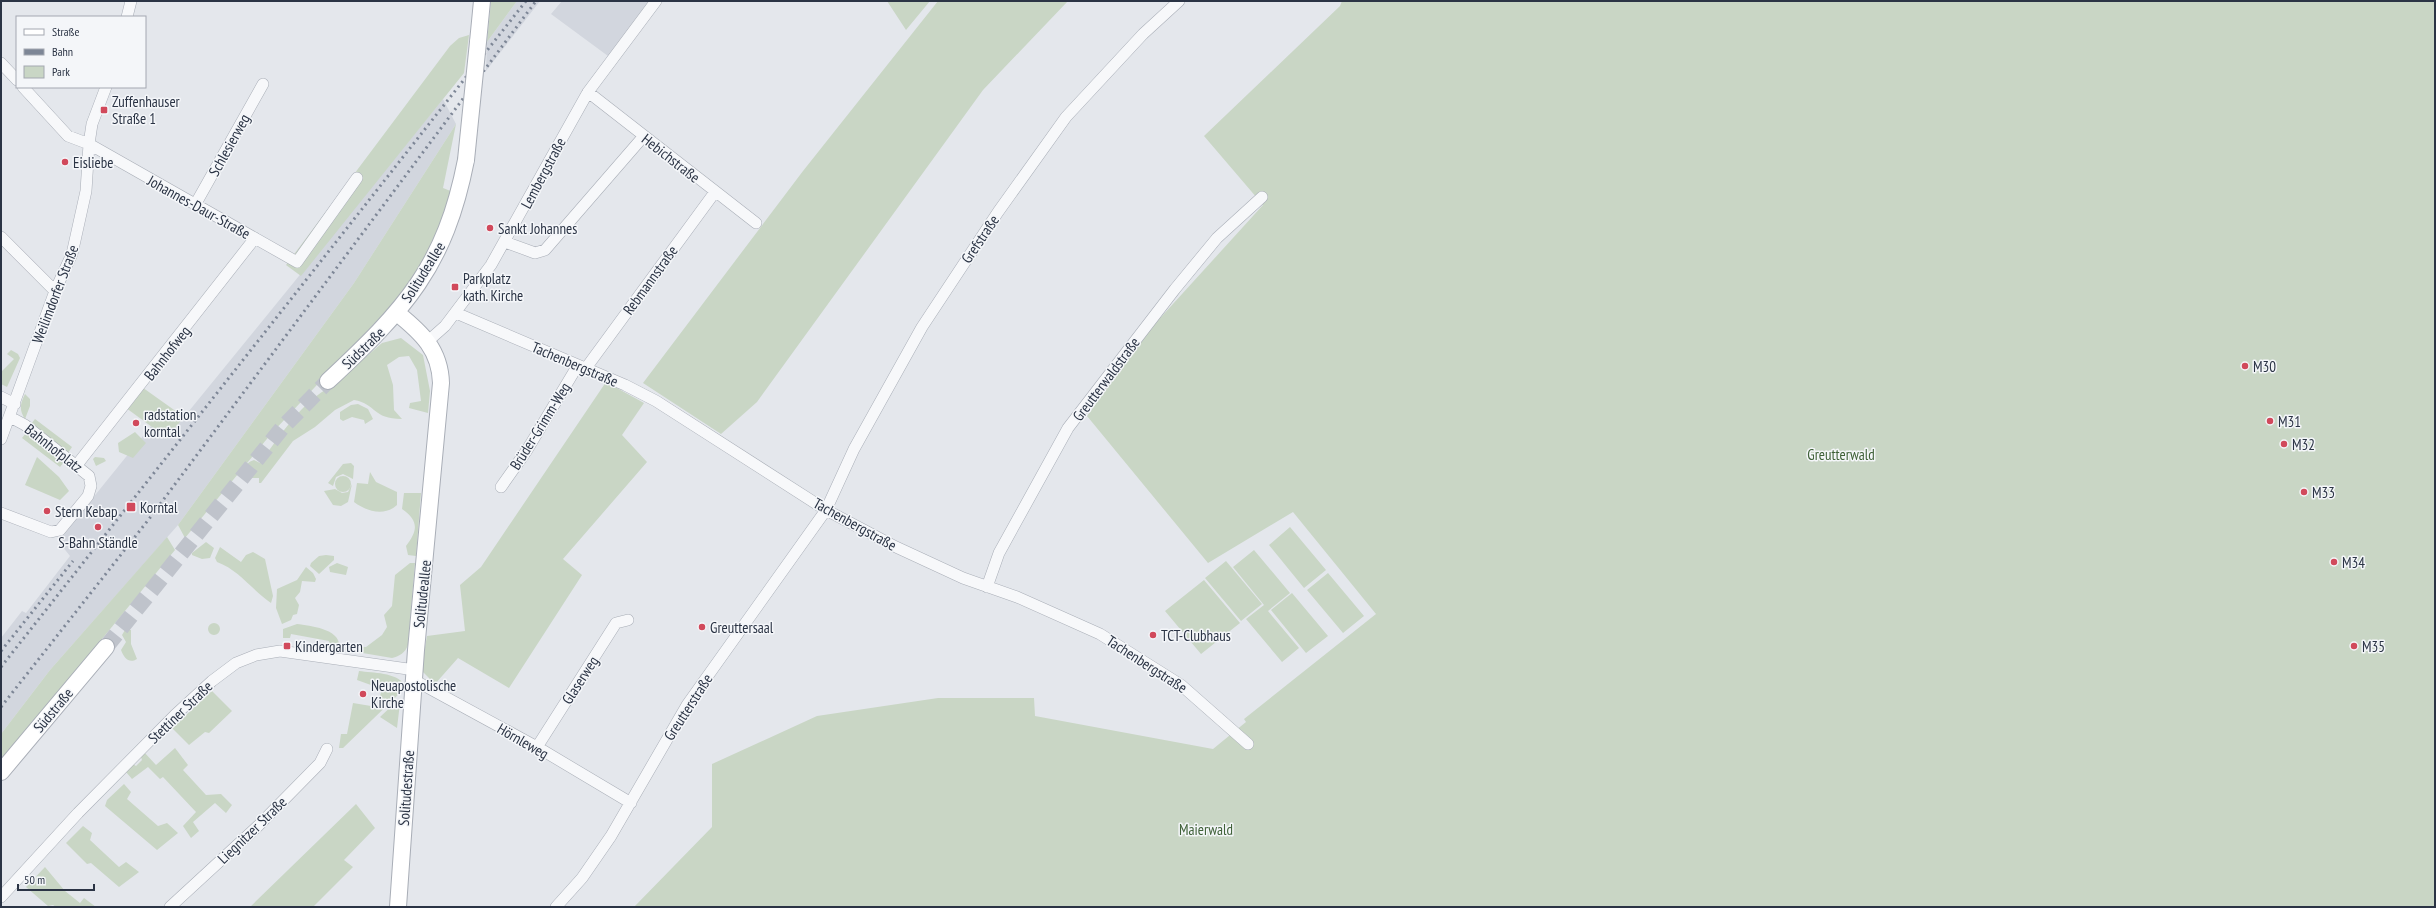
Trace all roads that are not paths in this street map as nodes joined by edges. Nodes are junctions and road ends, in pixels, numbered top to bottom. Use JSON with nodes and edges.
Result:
{"nodes":[{"id":1,"x":131,"y":1,"type":"edge"},
{"id":2,"x":482,"y":1,"type":"edge"},
{"id":3,"x":656,"y":1,"type":"edge"},
{"id":4,"x":1180,"y":1,"type":"edge"},
{"id":5,"x":127,"y":16,"type":"edge"},
{"id":6,"x":1,"y":64,"type":"edge"},
{"id":7,"x":16,"y":79,"type":"edge"},
{"id":8,"x":263,"y":84,"type":"dead end"},
{"id":9,"x":24,"y":88,"type":"edge"},
{"id":10,"x":106,"y":88,"type":"edge"},
{"id":11,"x":588,"y":92,"type":"junction"},
{"id":12,"x":643,"y":137,"type":"junction"},
{"id":13,"x":89,"y":144,"type":"junction"},
{"id":14,"x":357,"y":178,"type":"dead end"},
{"id":15,"x":715,"y":192,"type":"junction"},
{"id":16,"x":1262,"y":198,"type":"dead end"},
{"id":17,"x":195,"y":205,"type":"junction"},
{"id":18,"x":756,"y":223,"type":"dead end"},
{"id":19,"x":1,"y":237,"type":"edge"},
{"id":20,"x":255,"y":238,"type":"junction"},
{"id":21,"x":505,"y":242,"type":"junction"},
{"id":22,"x":55,"y":291,"type":"junction"},
{"id":23,"x":456,"y":313,"type":"junction"},
{"id":24,"x":397,"y":314,"type":"junction"},
{"id":25,"x":428,"y":342,"type":"junction"},
{"id":26,"x":582,"y":366,"type":"junction"},
{"id":27,"x":328,"y":381,"type":"tunnel mouth"},
{"id":28,"x":1,"y":397,"type":"edge"},
{"id":29,"x":15,"y":404,"type":"junction"},
{"id":30,"x":10,"y":417,"type":"junction"},
{"id":31,"x":1,"y":439,"type":"edge"},
{"id":32,"x":76,"y":466,"type":"junction"},
{"id":33,"x":501,"y":487,"type":"dead end"},
{"id":34,"x":826,"y":510,"type":"junction"},
{"id":35,"x":1,"y":513,"type":"edge"},
{"id":36,"x":987,"y":587,"type":"junction"},
{"id":37,"x":628,"y":620,"type":"dead end"},
{"id":38,"x":106,"y":647,"type":"tunnel mouth"},
{"id":39,"x":414,"y":675,"type":"junction"},
{"id":40,"x":1248,"y":744,"type":"dead end"},
{"id":41,"x":537,"y":747,"type":"junction"},
{"id":42,"x":326,"y":749,"type":"dead end"},
{"id":43,"x":1,"y":772,"type":"edge"},
{"id":44,"x":631,"y":803,"type":"junction"},
{"id":45,"x":1,"y":896,"type":"edge"},
{"id":46,"x":170,"y":907,"type":"edge"},
{"id":47,"x":398,"y":907,"type":"edge"},
{"id":48,"x":556,"y":907,"type":"edge"}],
"edges":[{"from":1,"to":5,"type":"street"},
{"from":2,"to":24,"type":"main road","name":"Solitudeallee","bridge":true},
{"from":3,"to":11,"type":"street","name":"Lembergstraße"},
{"from":4,"to":34,"type":"street","name":"Grefstraße"},
{"from":6,"to":7,"type":"street"},
{"from":8,"to":17,"type":"street","name":"Schlesierweg"},
{"from":9,"to":13,"type":"street","name":"Johannes-Daur-Straße"},
{"from":10,"to":13,"type":"street","name":"Weilimdorfer Straße"},
{"from":11,"to":12,"type":"street","name":"Hebichstraße"},
{"from":11,"to":21,"type":"street","name":"Lembergstraße"},
{"from":12,"to":15,"type":"street","name":"Hebichstraße"},
{"from":12,"to":21,"type":"street"},
{"from":13,"to":17,"type":"street","name":"Johannes-Daur-Straße"},
{"from":13,"to":22,"type":"street","name":"Weilimdorfer Straße"},
{"from":14,"to":20,"type":"street","name":"Johannes-Daur-Straße"},
{"from":15,"to":18,"type":"street","name":"Hebichstraße"},
{"from":15,"to":26,"type":"street","name":"Rebmannstraße"},
{"from":16,"to":36,"type":"street","name":"Greutterwaldstraße"},
{"from":17,"to":20,"type":"street","name":"Johannes-Daur-Straße"},
{"from":19,"to":22,"type":"street"},
{"from":20,"to":32,"type":"street","name":"Bahnhofweg"},
{"from":21,"to":23,"type":"street","name":"Lembergstraße"},
{"from":22,"to":29,"type":"street","name":"Weilimdorfer Straße"},
{"from":23,"to":25,"type":"street","name":"Lembergstraße"},
{"from":23,"to":26,"type":"street","name":"Tachenbergstraße"},
{"from":24,"to":25,"type":"main road","name":"Solitudeallee"},
{"from":24,"to":27,"type":"main road","name":"Südstraße"},
{"from":25,"to":39,"type":"main road","name":"Solitudeallee"},
{"from":26,"to":33,"type":"street","name":"Brüder-Grimm-Weg"},
{"from":26,"to":34,"type":"street","name":"Tachenbergstraße"},
{"from":28,"to":29,"type":"street"},
{"from":29,"to":30,"type":"street","name":"Weilimdorfer Straße"},
{"from":30,"to":31,"type":"street","name":"Weilimdorfer Straße"},
{"from":30,"to":32,"type":"street","name":"Bahnhofplatz"},
{"from":32,"to":35,"type":"street","name":"Bahnhofplatz"},
{"from":34,"to":36,"type":"street","name":"Tachenbergstraße"},
{"from":34,"to":44,"type":"street","name":"Greutterstraße"},
{"from":36,"to":40,"type":"street","name":"Tachenbergstraße"},
{"from":37,"to":41,"type":"street","name":"Glaserweg"},
{"from":38,"to":43,"type":"main road","name":"Südstraße"},
{"from":39,"to":41,"type":"street","name":"Hörnleweg"},
{"from":39,"to":45,"type":"street","name":"Stettiner Straße"},
{"from":39,"to":47,"type":"main road","name":"Solitudestraße"},
{"from":41,"to":44,"type":"street","name":"Hörnleweg"},
{"from":42,"to":46,"type":"street","name":"Liegnitzer Straße"},
{"from":44,"to":48,"type":"street","name":"Greutterstraße"}]}
